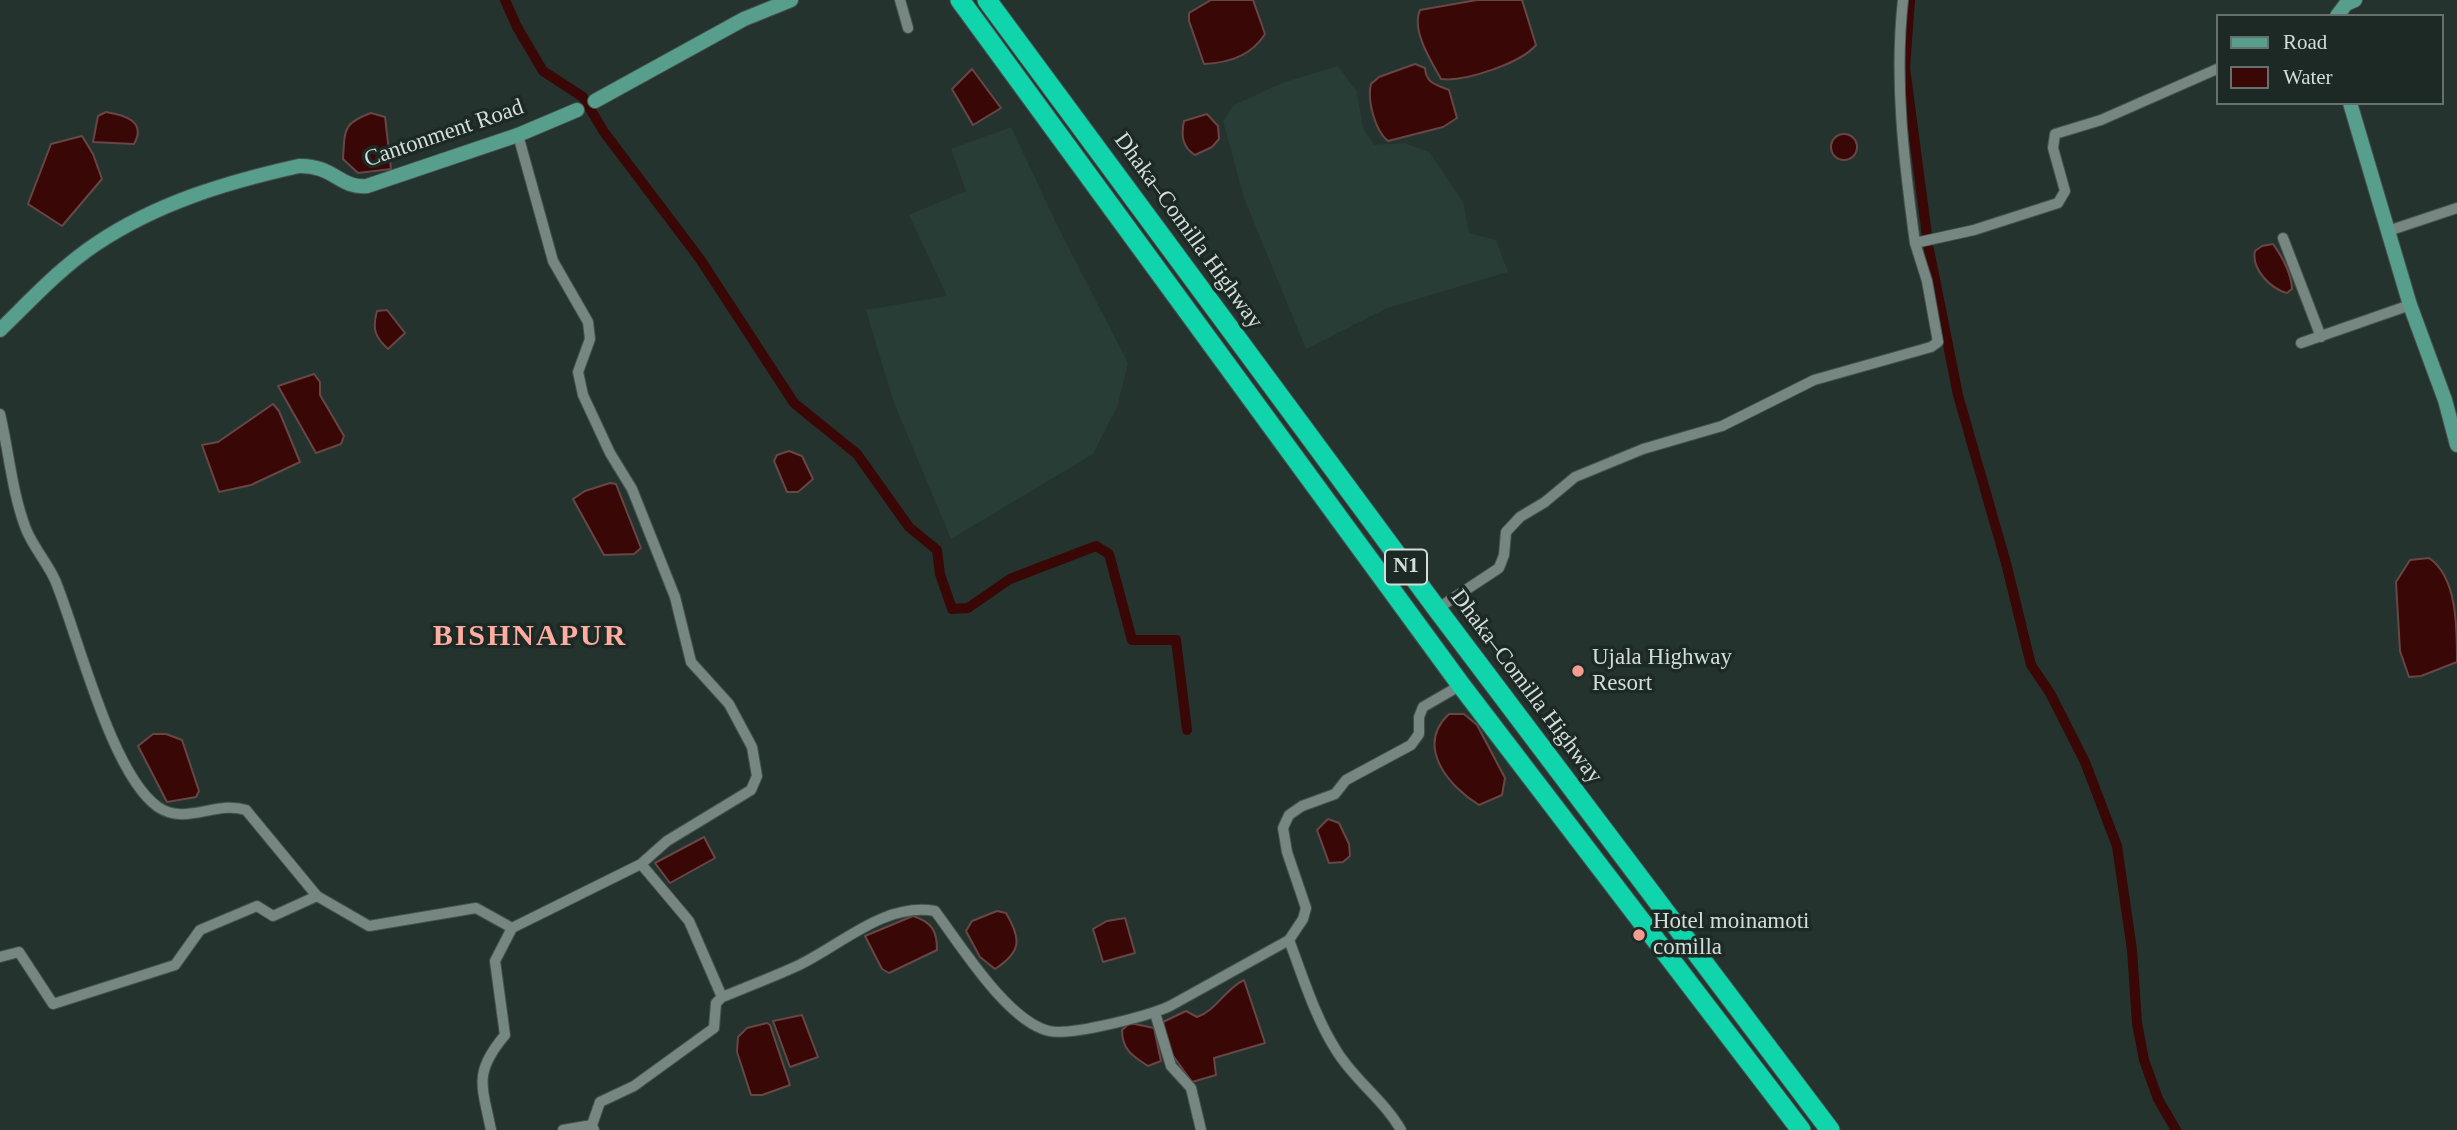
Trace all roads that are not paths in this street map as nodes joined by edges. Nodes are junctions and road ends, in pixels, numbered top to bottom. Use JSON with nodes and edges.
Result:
{"nodes":[{"id":1,"x":791,"y":0,"type":"edge"},
{"id":2,"x":900,"y":0,"type":"edge"},
{"id":3,"x":960,"y":0,"type":"edge"},
{"id":4,"x":987,"y":0,"type":"edge"},
{"id":5,"x":1903,"y":0,"type":"edge"},
{"id":6,"x":2355,"y":0,"type":"edge"},
{"id":7,"x":2338,"y":14,"type":"edge"},
{"id":8,"x":908,"y":28,"type":"dead end"},
{"id":9,"x":2216,"y":69,"type":"edge"},
{"id":10,"x":595,"y":101,"type":"dead end"},
{"id":11,"x":2351,"y":105,"type":"edge"},
{"id":12,"x":577,"y":110,"type":"dead end"},
{"id":13,"x":518,"y":135,"type":"junction"},
{"id":14,"x":2457,"y":208,"type":"edge"},
{"id":15,"x":2388,"y":231,"type":"junction"},
{"id":16,"x":2283,"y":237,"type":"dead end"},
{"id":17,"x":1915,"y":243,"type":"junction"},
{"id":18,"x":2410,"y":304,"type":"junction"},
{"id":19,"x":0,"y":330,"type":"edge"},
{"id":20,"x":2322,"y":337,"type":"junction"},
{"id":21,"x":2301,"y":343,"type":"dead end"},
{"id":22,"x":0,"y":414,"type":"edge"},
{"id":23,"x":2457,"y":445,"type":"edge"},
{"id":24,"x":1437,"y":609,"type":"junction"},
{"id":25,"x":1461,"y":685,"type":"junction"},
{"id":26,"x":640,"y":864,"type":"junction"},
{"id":27,"x":317,"y":895,"type":"junction"},
{"id":28,"x":512,"y":928,"type":"junction"},
{"id":29,"x":1289,"y":940,"type":"junction"},
{"id":30,"x":0,"y":957,"type":"edge"},
{"id":31,"x":722,"y":997,"type":"junction"},
{"id":32,"x":1155,"y":1013,"type":"junction"},
{"id":33,"x":593,"y":1128,"type":"edge"},
{"id":34,"x":491,"y":1130,"type":"edge"},
{"id":35,"x":563,"y":1130,"type":"edge"},
{"id":36,"x":1201,"y":1130,"type":"edge"},
{"id":37,"x":1401,"y":1130,"type":"edge"},
{"id":38,"x":1801,"y":1130,"type":"edge"},
{"id":39,"x":1830,"y":1130,"type":"edge"}],
"edges":[{"from":1,"to":10,"type":"main road"},
{"from":2,"to":8,"type":"street"},
{"from":3,"to":25,"type":"highway","number":"N1"},
{"from":4,"to":24,"type":"highway","name":"Dhaka–Comilla Highway","number":"N1"},
{"from":5,"to":17,"type":"street"},
{"from":6,"to":7,"type":"main road"},
{"from":9,"to":17,"type":"street"},
{"from":11,"to":15,"type":"main road"},
{"from":12,"to":13,"type":"main road","name":"Cantonment Road"},
{"from":13,"to":19,"type":"main road","name":"Cantonment Road"},
{"from":13,"to":26,"type":"street"},
{"from":14,"to":15,"type":"street"},
{"from":15,"to":18,"type":"main road"},
{"from":16,"to":20,"type":"street"},
{"from":17,"to":24,"type":"street"},
{"from":18,"to":20,"type":"street"},
{"from":18,"to":23,"type":"main road"},
{"from":20,"to":21,"type":"street"},
{"from":22,"to":27,"type":"street"},
{"from":24,"to":39,"type":"highway","name":"Dhaka–Comilla Highway","number":"N1"},
{"from":25,"to":29,"type":"street"},
{"from":25,"to":38,"type":"highway","number":"N1"},
{"from":26,"to":28,"type":"street"},
{"from":26,"to":31,"type":"street"},
{"from":27,"to":28,"type":"street"},
{"from":27,"to":30,"type":"street"},
{"from":28,"to":34,"type":"street"},
{"from":29,"to":32,"type":"street"},
{"from":29,"to":37,"type":"street"},
{"from":31,"to":32,"type":"street"},
{"from":31,"to":33,"type":"street"},
{"from":32,"to":36,"type":"street"},
{"from":33,"to":35,"type":"street"}]}
